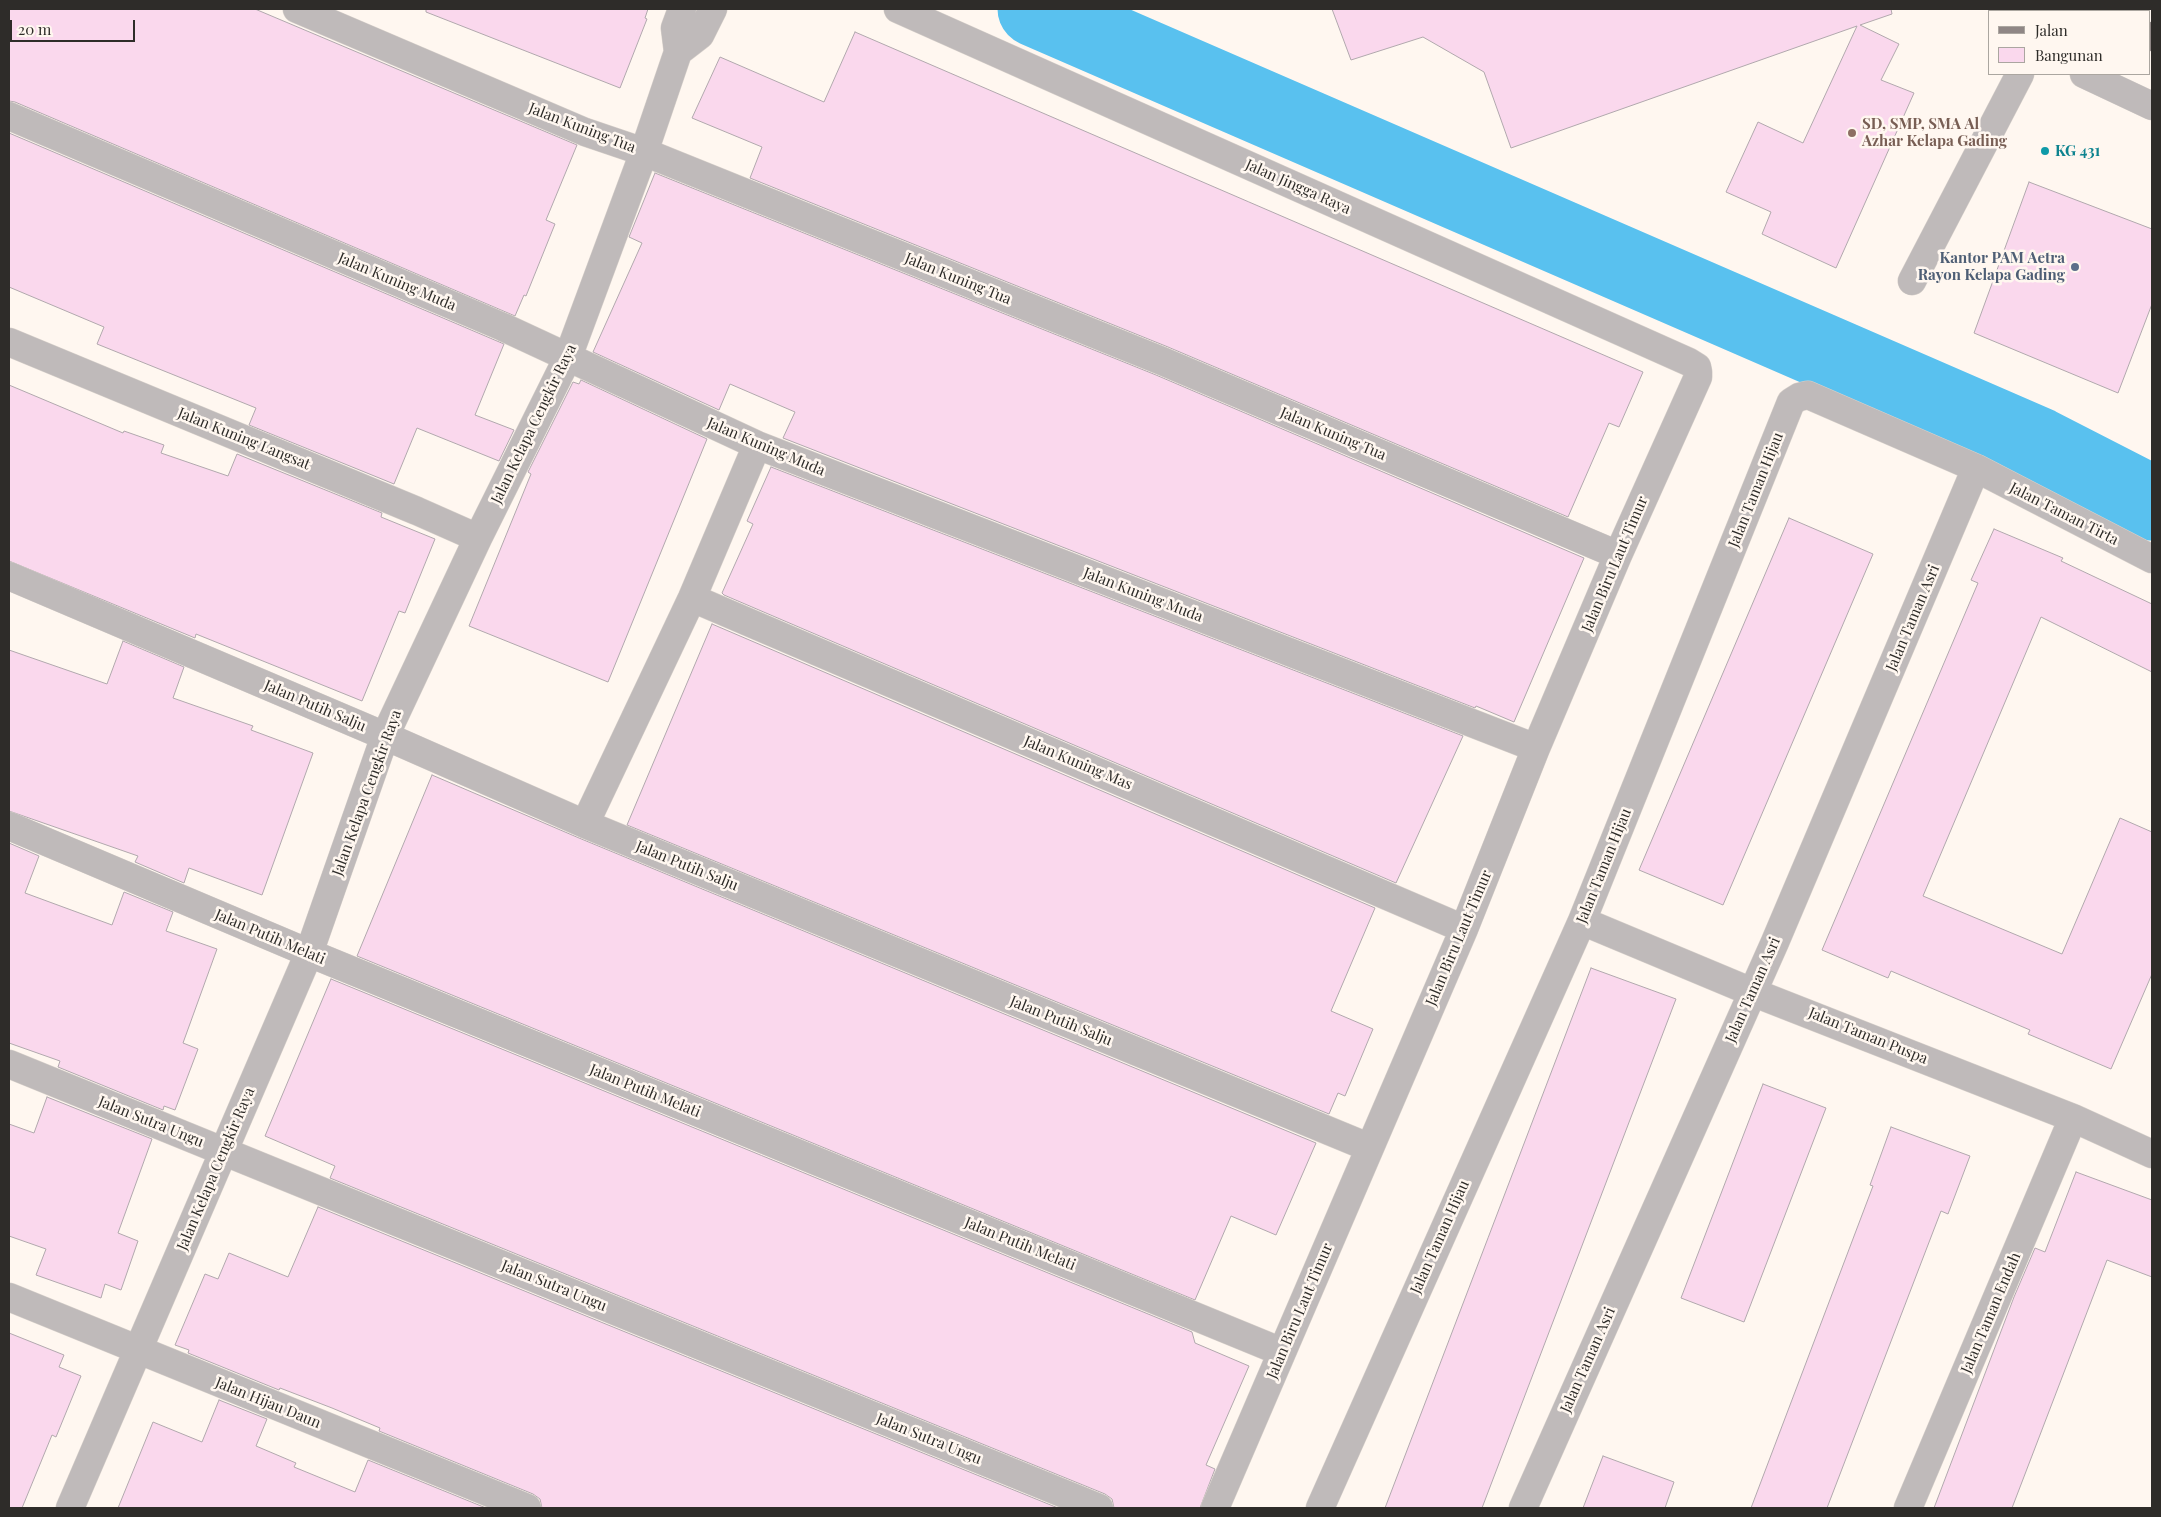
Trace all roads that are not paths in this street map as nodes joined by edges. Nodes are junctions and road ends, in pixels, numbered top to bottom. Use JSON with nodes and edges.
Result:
{"nodes":[{"id":1,"x":297,"y":9,"type":"edge"},
{"id":2,"x":682,"y":9,"type":"edge"},
{"id":3,"x":713,"y":9,"type":"edge"},
{"id":4,"x":898,"y":9,"type":"edge"},
{"id":5,"x":678,"y":52,"type":"junction"},
{"id":6,"x":2019,"y":75,"type":"edge"},
{"id":7,"x":2086,"y":75,"type":"edge"},
{"id":8,"x":2152,"y":106,"type":"edge"},
{"id":9,"x":9,"y":116,"type":"edge"},
{"id":10,"x":644,"y":152,"type":"junction"},
{"id":11,"x":1912,"y":281,"type":"dead end"},
{"id":12,"x":9,"y":342,"type":"edge"},
{"id":13,"x":568,"y":357,"type":"junction"},
{"id":14,"x":1697,"y":367,"type":"joint"},
{"id":15,"x":757,"y":445,"type":"junction"},
{"id":16,"x":1976,"y":468,"type":"junction"},
{"id":17,"x":478,"y":538,"type":"junction"},
{"id":18,"x":1618,"y":555,"type":"junction"},
{"id":19,"x":2152,"y":559,"type":"edge"},
{"id":20,"x":9,"y":576,"type":"edge"},
{"id":21,"x":692,"y":598,"type":"junction"},
{"id":22,"x":385,"y":736,"type":"junction"},
{"id":23,"x":1536,"y":748,"type":"junction"},
{"id":24,"x":585,"y":824,"type":"junction"},
{"id":25,"x":9,"y":826,"type":"edge"},
{"id":26,"x":1582,"y":921,"type":"junction"},
{"id":27,"x":1464,"y":929,"type":"junction"},
{"id":28,"x":309,"y":953,"type":"junction"},
{"id":29,"x":1752,"y":992,"type":"junction"},
{"id":30,"x":9,"y":1064,"type":"edge"},
{"id":31,"x":2074,"y":1118,"type":"junction"},
{"id":32,"x":1368,"y":1147,"type":"junction"},
{"id":33,"x":2151,"y":1150,"type":"edge"},
{"id":34,"x":224,"y":1152,"type":"junction"},
{"id":35,"x":9,"y":1298,"type":"edge"},
{"id":36,"x":138,"y":1350,"type":"junction"},
{"id":37,"x":1282,"y":1352,"type":"junction"},
{"id":38,"x":70,"y":1508,"type":"edge"},
{"id":39,"x":528,"y":1508,"type":"edge"},
{"id":40,"x":1099,"y":1508,"type":"edge"},
{"id":41,"x":1215,"y":1508,"type":"edge"},
{"id":42,"x":1320,"y":1508,"type":"edge"},
{"id":43,"x":1523,"y":1508,"type":"edge"},
{"id":44,"x":1908,"y":1508,"type":"edge"}],
"edges":[{"from":1,"to":10,"type":"street","name":"Jalan Kuning Tua"},
{"from":2,"to":5,"type":"street","name":"Jalan Kelapa Cengkir Raya"},
{"from":3,"to":5,"type":"street"},
{"from":4,"to":14,"type":"street","name":"Jalan Jingga Raya"},
{"from":5,"to":10,"type":"street","name":"Jalan Kelapa Cengkir Raya"},
{"from":6,"to":11,"type":"street"},
{"from":7,"to":8,"type":"street"},
{"from":9,"to":13,"type":"street","name":"Jalan Kuning Muda"},
{"from":10,"to":13,"type":"street","name":"Jalan Kelapa Cengkir Raya"},
{"from":10,"to":18,"type":"street","name":"Jalan Kuning Tua"},
{"from":12,"to":17,"type":"street","name":"Jalan Kuning Langsat"},
{"from":13,"to":15,"type":"street","name":"Jalan Kuning Muda"},
{"from":13,"to":17,"type":"street","name":"Jalan Kelapa Cengkir Raya"},
{"from":14,"to":18,"type":"street","name":"Jalan Biru Laut Timur"},
{"from":15,"to":21,"type":"street"},
{"from":15,"to":23,"type":"street","name":"Jalan Kuning Muda"},
{"from":16,"to":19,"type":"street","name":"Jalan Taman Tirta"},
{"from":16,"to":26,"type":"street","name":"Jalan Taman Hijau"},
{"from":16,"to":29,"type":"street","name":"Jalan Taman Asri"},
{"from":17,"to":22,"type":"street","name":"Jalan Kelapa Cengkir Raya"},
{"from":18,"to":23,"type":"street","name":"Jalan Biru Laut Timur"},
{"from":20,"to":22,"type":"street","name":"Jalan Putih Salju"},
{"from":21,"to":24,"type":"street"},
{"from":21,"to":27,"type":"street","name":"Jalan Kuning Mas"},
{"from":22,"to":24,"type":"street","name":"Jalan Putih Salju"},
{"from":22,"to":28,"type":"street","name":"Jalan Kelapa Cengkir Raya"},
{"from":23,"to":27,"type":"street","name":"Jalan Biru Laut Timur"},
{"from":24,"to":32,"type":"street","name":"Jalan Putih Salju"},
{"from":25,"to":28,"type":"street","name":"Jalan Putih Melati"},
{"from":26,"to":29,"type":"street","name":"Jalan Taman Puspa"},
{"from":26,"to":42,"type":"street","name":"Jalan Taman Hijau"},
{"from":27,"to":32,"type":"street","name":"Jalan Biru Laut Timur"},
{"from":28,"to":34,"type":"street","name":"Jalan Kelapa Cengkir Raya"},
{"from":28,"to":37,"type":"street","name":"Jalan Putih Melati"},
{"from":29,"to":31,"type":"street","name":"Jalan Taman Puspa"},
{"from":29,"to":43,"type":"street","name":"Jalan Taman Asri"},
{"from":30,"to":34,"type":"street","name":"Jalan Sutra Ungu"},
{"from":31,"to":33,"type":"street","name":"Jalan Taman Puspa"},
{"from":31,"to":44,"type":"street","name":"Jalan Taman Endah"},
{"from":32,"to":37,"type":"street","name":"Jalan Biru Laut Timur"},
{"from":34,"to":36,"type":"street","name":"Jalan Kelapa Cengkir Raya"},
{"from":34,"to":40,"type":"street","name":"Jalan Sutra Ungu"},
{"from":35,"to":36,"type":"street","name":"Jalan Hijau Daun"},
{"from":36,"to":38,"type":"street","name":"Jalan Kelapa Cengkir Raya"},
{"from":36,"to":39,"type":"street","name":"Jalan Hijau Daun"},
{"from":37,"to":41,"type":"street","name":"Jalan Biru Laut Timur"}]}
